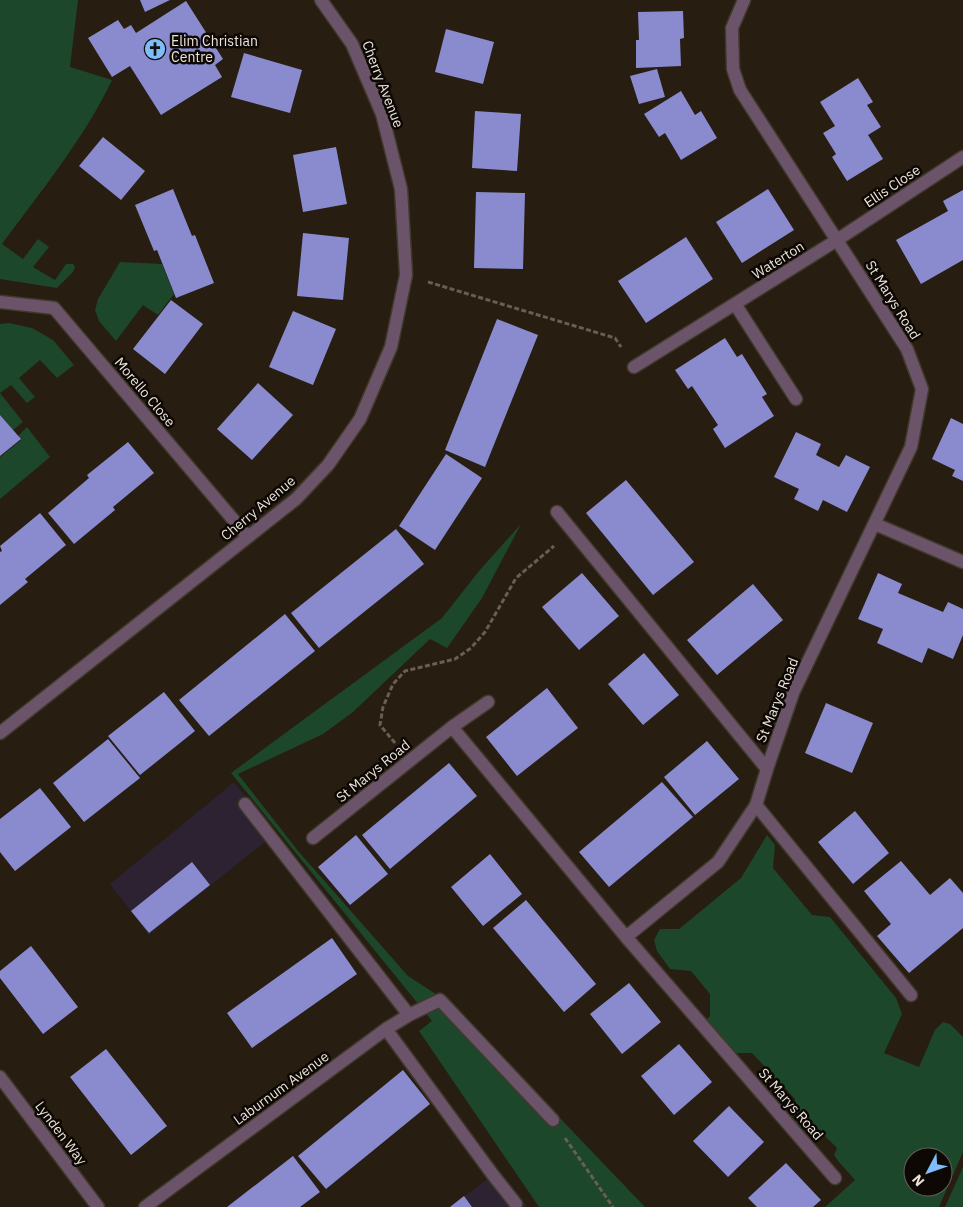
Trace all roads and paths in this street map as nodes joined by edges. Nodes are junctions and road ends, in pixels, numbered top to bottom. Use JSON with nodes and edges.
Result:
{"nodes":[{"id":1,"x":321,"y":0,"type":"edge"},
{"id":2,"x":744,"y":0,"type":"edge"},
{"id":3,"x":963,"y":157,"type":"edge"},
{"id":4,"x":837,"y":240,"type":"junction"},
{"id":5,"x":406,"y":275,"type":"junction"},
{"id":6,"x":0,"y":302,"type":"edge"},
{"id":7,"x":736,"y":304,"type":"junction"},
{"id":8,"x":634,"y":367,"type":"joint"},
{"id":9,"x":796,"y":399,"type":"dead end"},
{"id":10,"x":557,"y":512,"type":"dead end"},
{"id":11,"x":875,"y":524,"type":"junction"},
{"id":12,"x":573,"y":531,"type":"junction"},
{"id":13,"x":248,"y":537,"type":"junction"},
{"id":14,"x":963,"y":562,"type":"edge"},
{"id":15,"x":488,"y":702,"type":"dead end"},
{"id":16,"x":452,"y":727,"type":"junction"},
{"id":17,"x":0,"y":733,"type":"edge"},
{"id":18,"x":409,"y":761,"type":"junction"},
{"id":19,"x":767,"y":768,"type":"junction"},
{"id":20,"x":246,"y":804,"type":"dead end"},
{"id":21,"x":756,"y":805,"type":"junction"},
{"id":22,"x":313,"y":838,"type":"dead end"},
{"id":23,"x":626,"y":937,"type":"junction"},
{"id":24,"x":911,"y":995,"type":"dead end"},
{"id":25,"x":409,"y":1015,"type":"junction"},
{"id":26,"x":386,"y":1029,"type":"junction"},
{"id":27,"x":0,"y":1077,"type":"edge"},
{"id":28,"x":553,"y":1120,"type":"joint"},
{"id":29,"x":835,"y":1178,"type":"dead end"},
{"id":30,"x":516,"y":1204,"type":"dead end"},
{"id":31,"x":98,"y":1207,"type":"edge"},
{"id":32,"x":145,"y":1207,"type":"edge"},
{"id":33,"x":613,"y":1207,"type":"edge"}],
"edges":[{"from":1,"to":5,"type":"street","name":"Cherry Avenue"},
{"from":2,"to":4,"type":"street","name":"St Marys Road"},
{"from":3,"to":4,"type":"street","name":"Ellis Close"},
{"from":4,"to":7,"type":"street","name":"Waterton"},
{"from":4,"to":11,"type":"street","name":"St Marys Road"},
{"from":5,"to":8,"type":"path"},
{"from":5,"to":13,"type":"street","name":"Cherry Avenue"},
{"from":6,"to":13,"type":"street","name":"Morello Close"},
{"from":7,"to":8,"type":"street","name":"Waterton"},
{"from":7,"to":9,"type":"street"},
{"from":10,"to":12,"type":"street","name":"St Marys Road"},
{"from":11,"to":14,"type":"street"},
{"from":11,"to":19,"type":"street","name":"St Marys Road"},
{"from":12,"to":18,"type":"path"},
{"from":12,"to":19,"type":"street","name":"St Marys Road"},
{"from":13,"to":17,"type":"street","name":"Cherry Avenue"},
{"from":15,"to":16,"type":"street","name":"St Marys Road"},
{"from":16,"to":18,"type":"street","name":"St Marys Road"},
{"from":16,"to":23,"type":"street","name":"St Marys Road"},
{"from":18,"to":22,"type":"street","name":"St Marys Road"},
{"from":19,"to":21,"type":"street","name":"St Marys Road"},
{"from":20,"to":25,"type":"street"},
{"from":21,"to":23,"type":"street","name":"St Marys Road"},
{"from":21,"to":24,"type":"street"},
{"from":23,"to":29,"type":"street","name":"St Marys Road"},
{"from":25,"to":26,"type":"street","name":"Laburnum Avenue"},
{"from":25,"to":28,"type":"street","name":"Laburnum Avenue"},
{"from":26,"to":30,"type":"street"},
{"from":26,"to":32,"type":"street","name":"Laburnum Avenue"},
{"from":27,"to":31,"type":"street","name":"Lynden Way"},
{"from":28,"to":33,"type":"path"}]}
